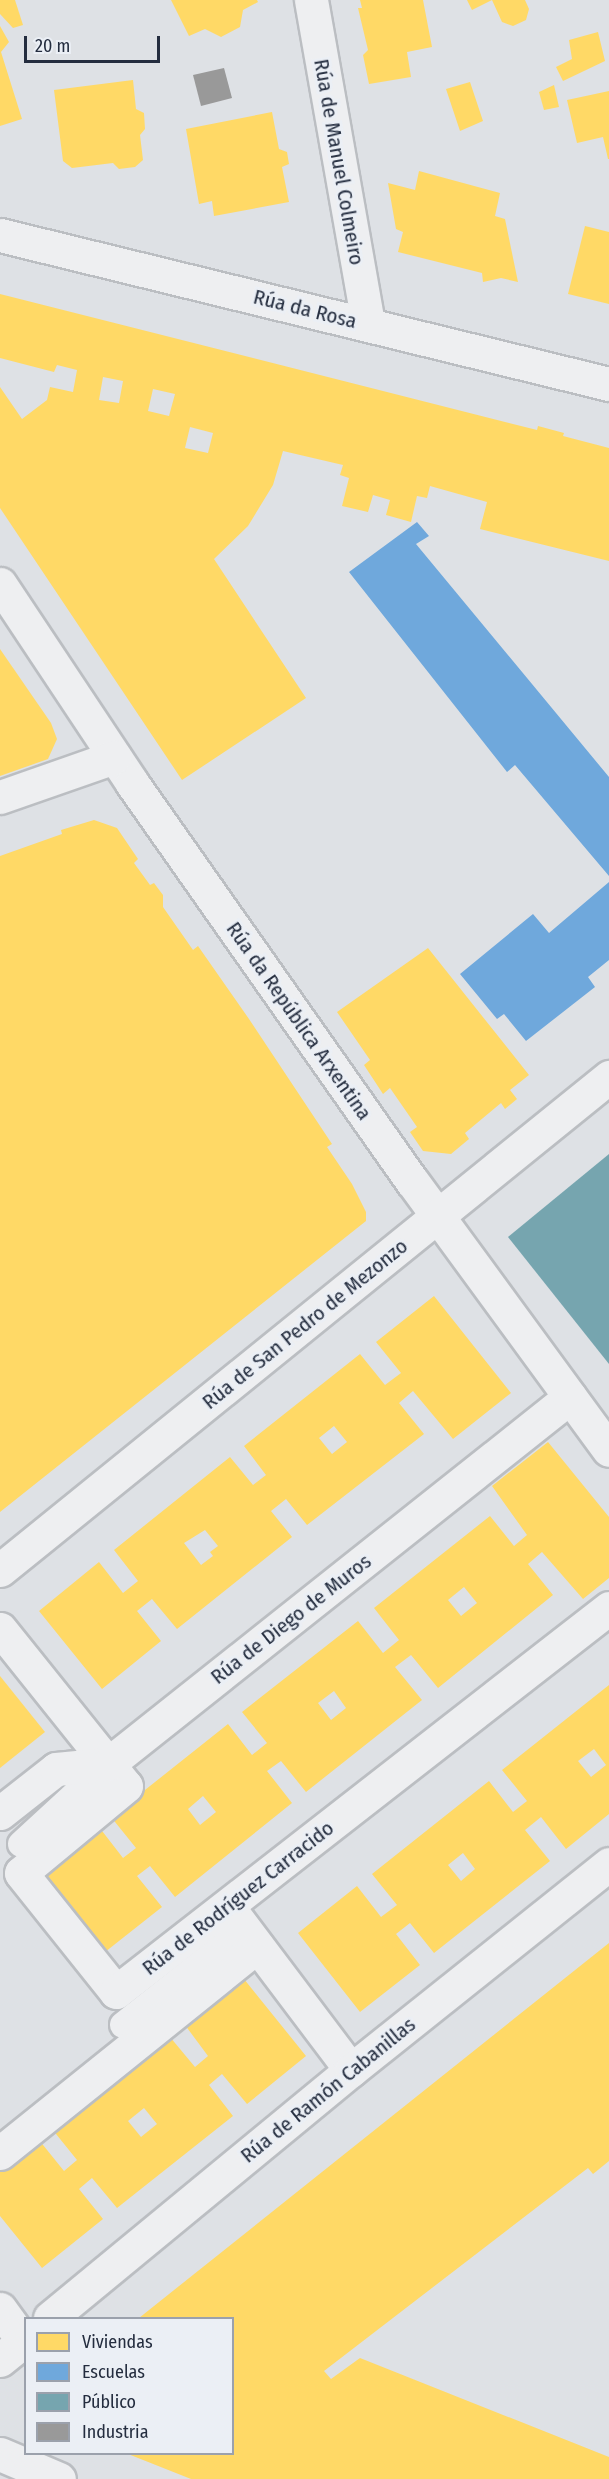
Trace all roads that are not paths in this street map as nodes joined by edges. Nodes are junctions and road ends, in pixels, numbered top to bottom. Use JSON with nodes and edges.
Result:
{"nodes":[{"id":1,"x":311,"y":0,"type":"edge"},
{"id":2,"x":0,"y":235,"type":"edge"},
{"id":3,"x":368,"y":324,"type":"junction"},
{"id":4,"x":609,"y":384,"type":"edge"},
{"id":5,"x":0,"y":584,"type":"edge"},
{"id":6,"x":114,"y":757,"type":"junction"},
{"id":7,"x":0,"y":797,"type":"edge"},
{"id":8,"x":609,"y":1077,"type":"edge"},
{"id":9,"x":438,"y":1216,"type":"junction"},
{"id":10,"x":570,"y":1397,"type":"junction"},
{"id":11,"x":609,"y":1450,"type":"edge"},
{"id":12,"x":0,"y":1570,"type":"edge"},
{"id":13,"x":609,"y":1608,"type":"edge"},
{"id":14,"x":0,"y":1629,"type":"edge"},
{"id":15,"x":108,"y":1764,"type":"junction"},
{"id":16,"x":0,"y":1813,"type":"edge"},
{"id":17,"x":21,"y":1844,"type":"dead end"},
{"id":18,"x":609,"y":1864,"type":"edge"},
{"id":19,"x":243,"y":1928,"type":"junction"},
{"id":20,"x":123,"y":2025,"type":"dead end"},
{"id":21,"x":351,"y":2070,"type":"junction"},
{"id":22,"x":0,"y":2153,"type":"edge"},
{"id":23,"x":0,"y":2309,"type":"edge"},
{"id":24,"x":52,"y":2317,"type":"edge"},
{"id":25,"x":16,"y":2347,"type":"edge"},
{"id":26,"x":0,"y":2454,"type":"edge"},
{"id":27,"x":59,"y":2479,"type":"edge"}],
"edges":[{"from":1,"to":3,"type":"street","name":"Rúa de Manuel Colmeiro"},
{"from":2,"to":3,"type":"street","name":"Rúa da Rosa"},
{"from":3,"to":4,"type":"street","name":"Rúa da Rosa"},
{"from":5,"to":6,"type":"street","name":"Rúa da República Arxentina"},
{"from":6,"to":7,"type":"street"},
{"from":6,"to":9,"type":"street","name":"Rúa da República Arxentina"},
{"from":8,"to":9,"type":"street","name":"Rúa de San Pedro de Mezonzo"},
{"from":9,"to":10,"type":"street","name":"Rúa da República Arxentina"},
{"from":9,"to":12,"type":"street","name":"Rúa de San Pedro de Mezonzo"},
{"from":10,"to":11,"type":"street","name":"Rúa da República Arxentina"},
{"from":10,"to":15,"type":"street","name":"Rúa de Diego de Muros"},
{"from":13,"to":19,"type":"street","name":"Rúa de Rodríguez Carracido"},
{"from":14,"to":15,"type":"street"},
{"from":15,"to":16,"type":"street"},
{"from":15,"to":17,"type":"lane"},
{"from":15,"to":19,"type":"street","name":"Rúa de Rodríguez Carracido"},
{"from":18,"to":21,"type":"street","name":"Rúa de Ramón Cabanillas"},
{"from":19,"to":20,"type":"lane"},
{"from":19,"to":21,"type":"street"},
{"from":19,"to":22,"type":"street"},
{"from":21,"to":24,"type":"street","name":"Rúa de Ramón Cabanillas"},
{"from":23,"to":25,"type":"street"},
{"from":26,"to":27,"type":"street"}]}
